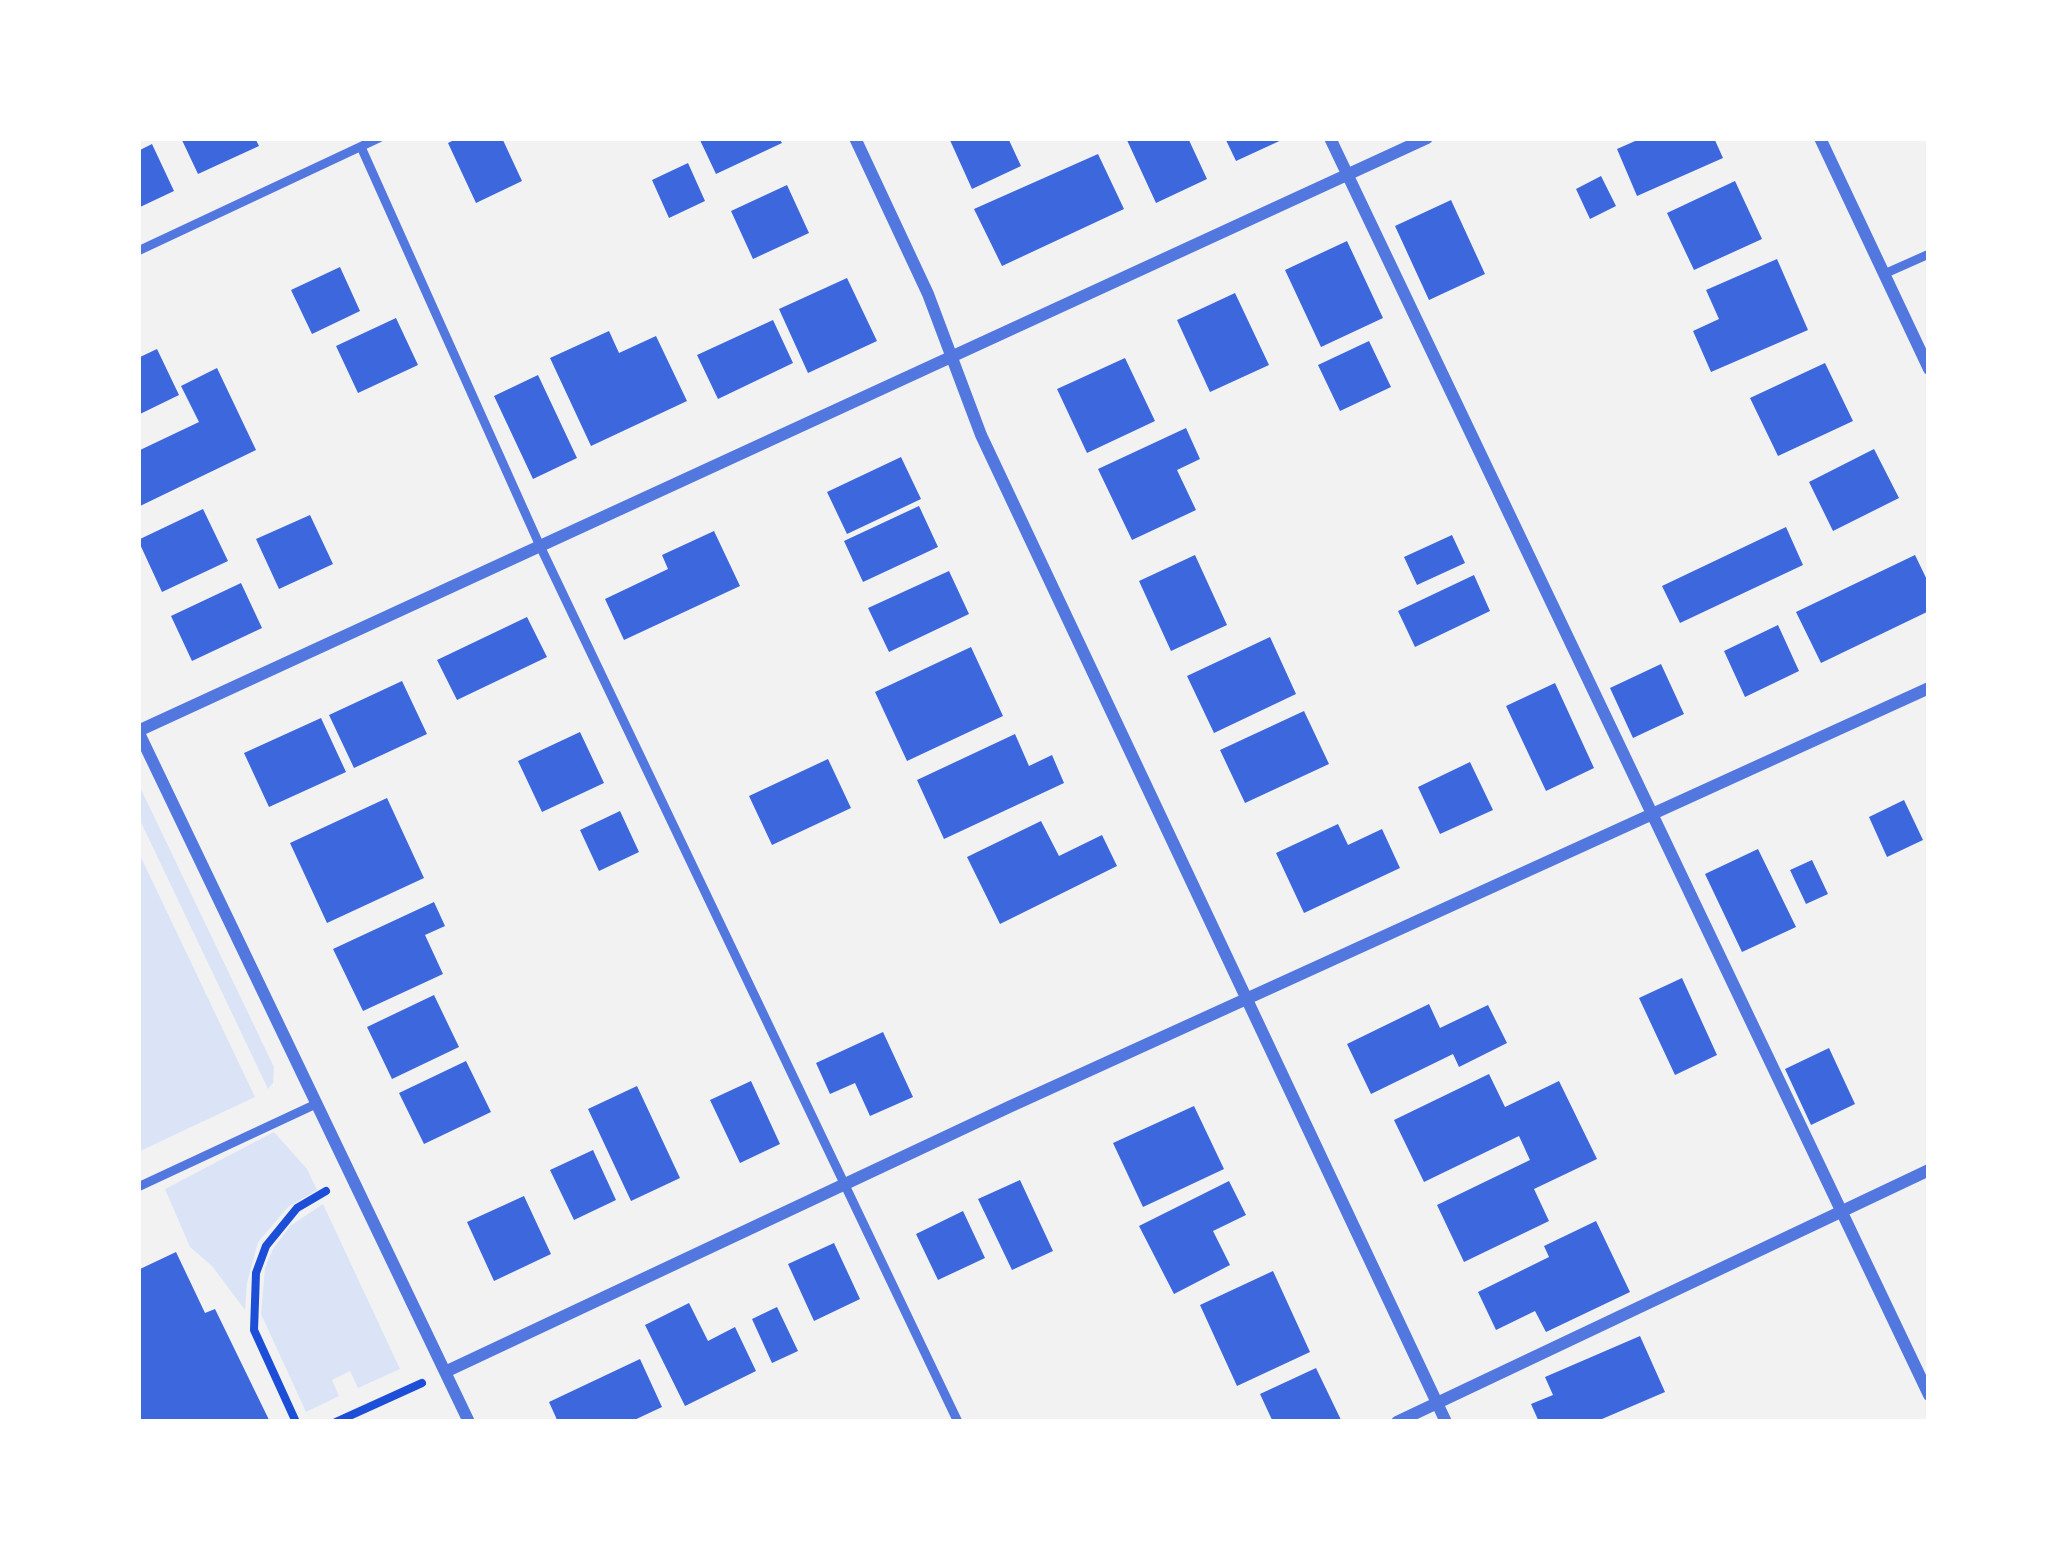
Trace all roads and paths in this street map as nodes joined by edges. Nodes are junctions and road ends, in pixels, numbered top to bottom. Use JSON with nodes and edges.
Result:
{"nodes":[{"id":1,"x":379,"y":138,"type":"edge"},
{"id":2,"x":855,"y":138,"type":"edge"},
{"id":3,"x":1330,"y":138,"type":"edge"},
{"id":4,"x":1427,"y":138,"type":"edge"},
{"id":5,"x":1820,"y":138,"type":"edge"},
{"id":6,"x":361,"y":147,"type":"junction"},
{"id":7,"x":1348,"y":175,"type":"junction"},
{"id":8,"x":138,"y":251,"type":"edge"},
{"id":9,"x":1929,"y":254,"type":"edge"},
{"id":10,"x":1884,"y":274,"type":"junction"},
{"id":11,"x":951,"y":357,"type":"junction"},
{"id":12,"x":1929,"y":369,"type":"edge"},
{"id":13,"x":540,"y":547,"type":"junction"},
{"id":14,"x":1929,"y":688,"type":"edge"},
{"id":15,"x":138,"y":731,"type":"edge"},
{"id":16,"x":1654,"y":813,"type":"junction"},
{"id":17,"x":1244,"y":1000,"type":"junction"},
{"id":18,"x":316,"y":1104,"type":"junction"},
{"id":19,"x":1929,"y":1170,"type":"edge"},
{"id":20,"x":843,"y":1186,"type":"junction"},
{"id":21,"x":138,"y":1187,"type":"edge"},
{"id":22,"x":326,"y":1191,"type":"dead end"},
{"id":23,"x":1841,"y":1209,"type":"junction"},
{"id":24,"x":445,"y":1372,"type":"junction"},
{"id":25,"x":1929,"y":1395,"type":"edge"},
{"id":26,"x":1437,"y":1404,"type":"junction"},
{"id":27,"x":296,"y":1422,"type":"edge"},
{"id":28,"x":336,"y":1422,"type":"edge"},
{"id":29,"x":469,"y":1422,"type":"edge"},
{"id":30,"x":958,"y":1422,"type":"edge"},
{"id":31,"x":1397,"y":1422,"type":"edge"},
{"id":32,"x":1446,"y":1422,"type":"edge"}],
"edges":[{"from":1,"to":6,"type":"lane"},
{"from":2,"to":11,"type":"street"},
{"from":3,"to":7,"type":"street"},
{"from":4,"to":7,"type":"street"},
{"from":5,"to":10,"type":"street"},
{"from":6,"to":8,"type":"lane"},
{"from":6,"to":13,"type":"lane"},
{"from":7,"to":11,"type":"street"},
{"from":7,"to":16,"type":"street"},
{"from":9,"to":10,"type":"lane"},
{"from":10,"to":12,"type":"street"},
{"from":11,"to":13,"type":"street"},
{"from":11,"to":17,"type":"street"},
{"from":13,"to":15,"type":"street"},
{"from":13,"to":20,"type":"lane"},
{"from":14,"to":16,"type":"street"},
{"from":15,"to":18,"type":"street"},
{"from":16,"to":17,"type":"street"},
{"from":16,"to":23,"type":"street"},
{"from":17,"to":20,"type":"street"},
{"from":17,"to":26,"type":"street"},
{"from":18,"to":21,"type":"lane"},
{"from":18,"to":24,"type":"street"},
{"from":19,"to":23,"type":"street"},
{"from":20,"to":24,"type":"street"},
{"from":20,"to":30,"type":"lane"},
{"from":22,"to":27,"type":"path"},
{"from":23,"to":25,"type":"street"},
{"from":23,"to":26,"type":"street"},
{"from":24,"to":28,"type":"path"},
{"from":24,"to":29,"type":"street"},
{"from":26,"to":31,"type":"street"},
{"from":26,"to":32,"type":"street"}]}
